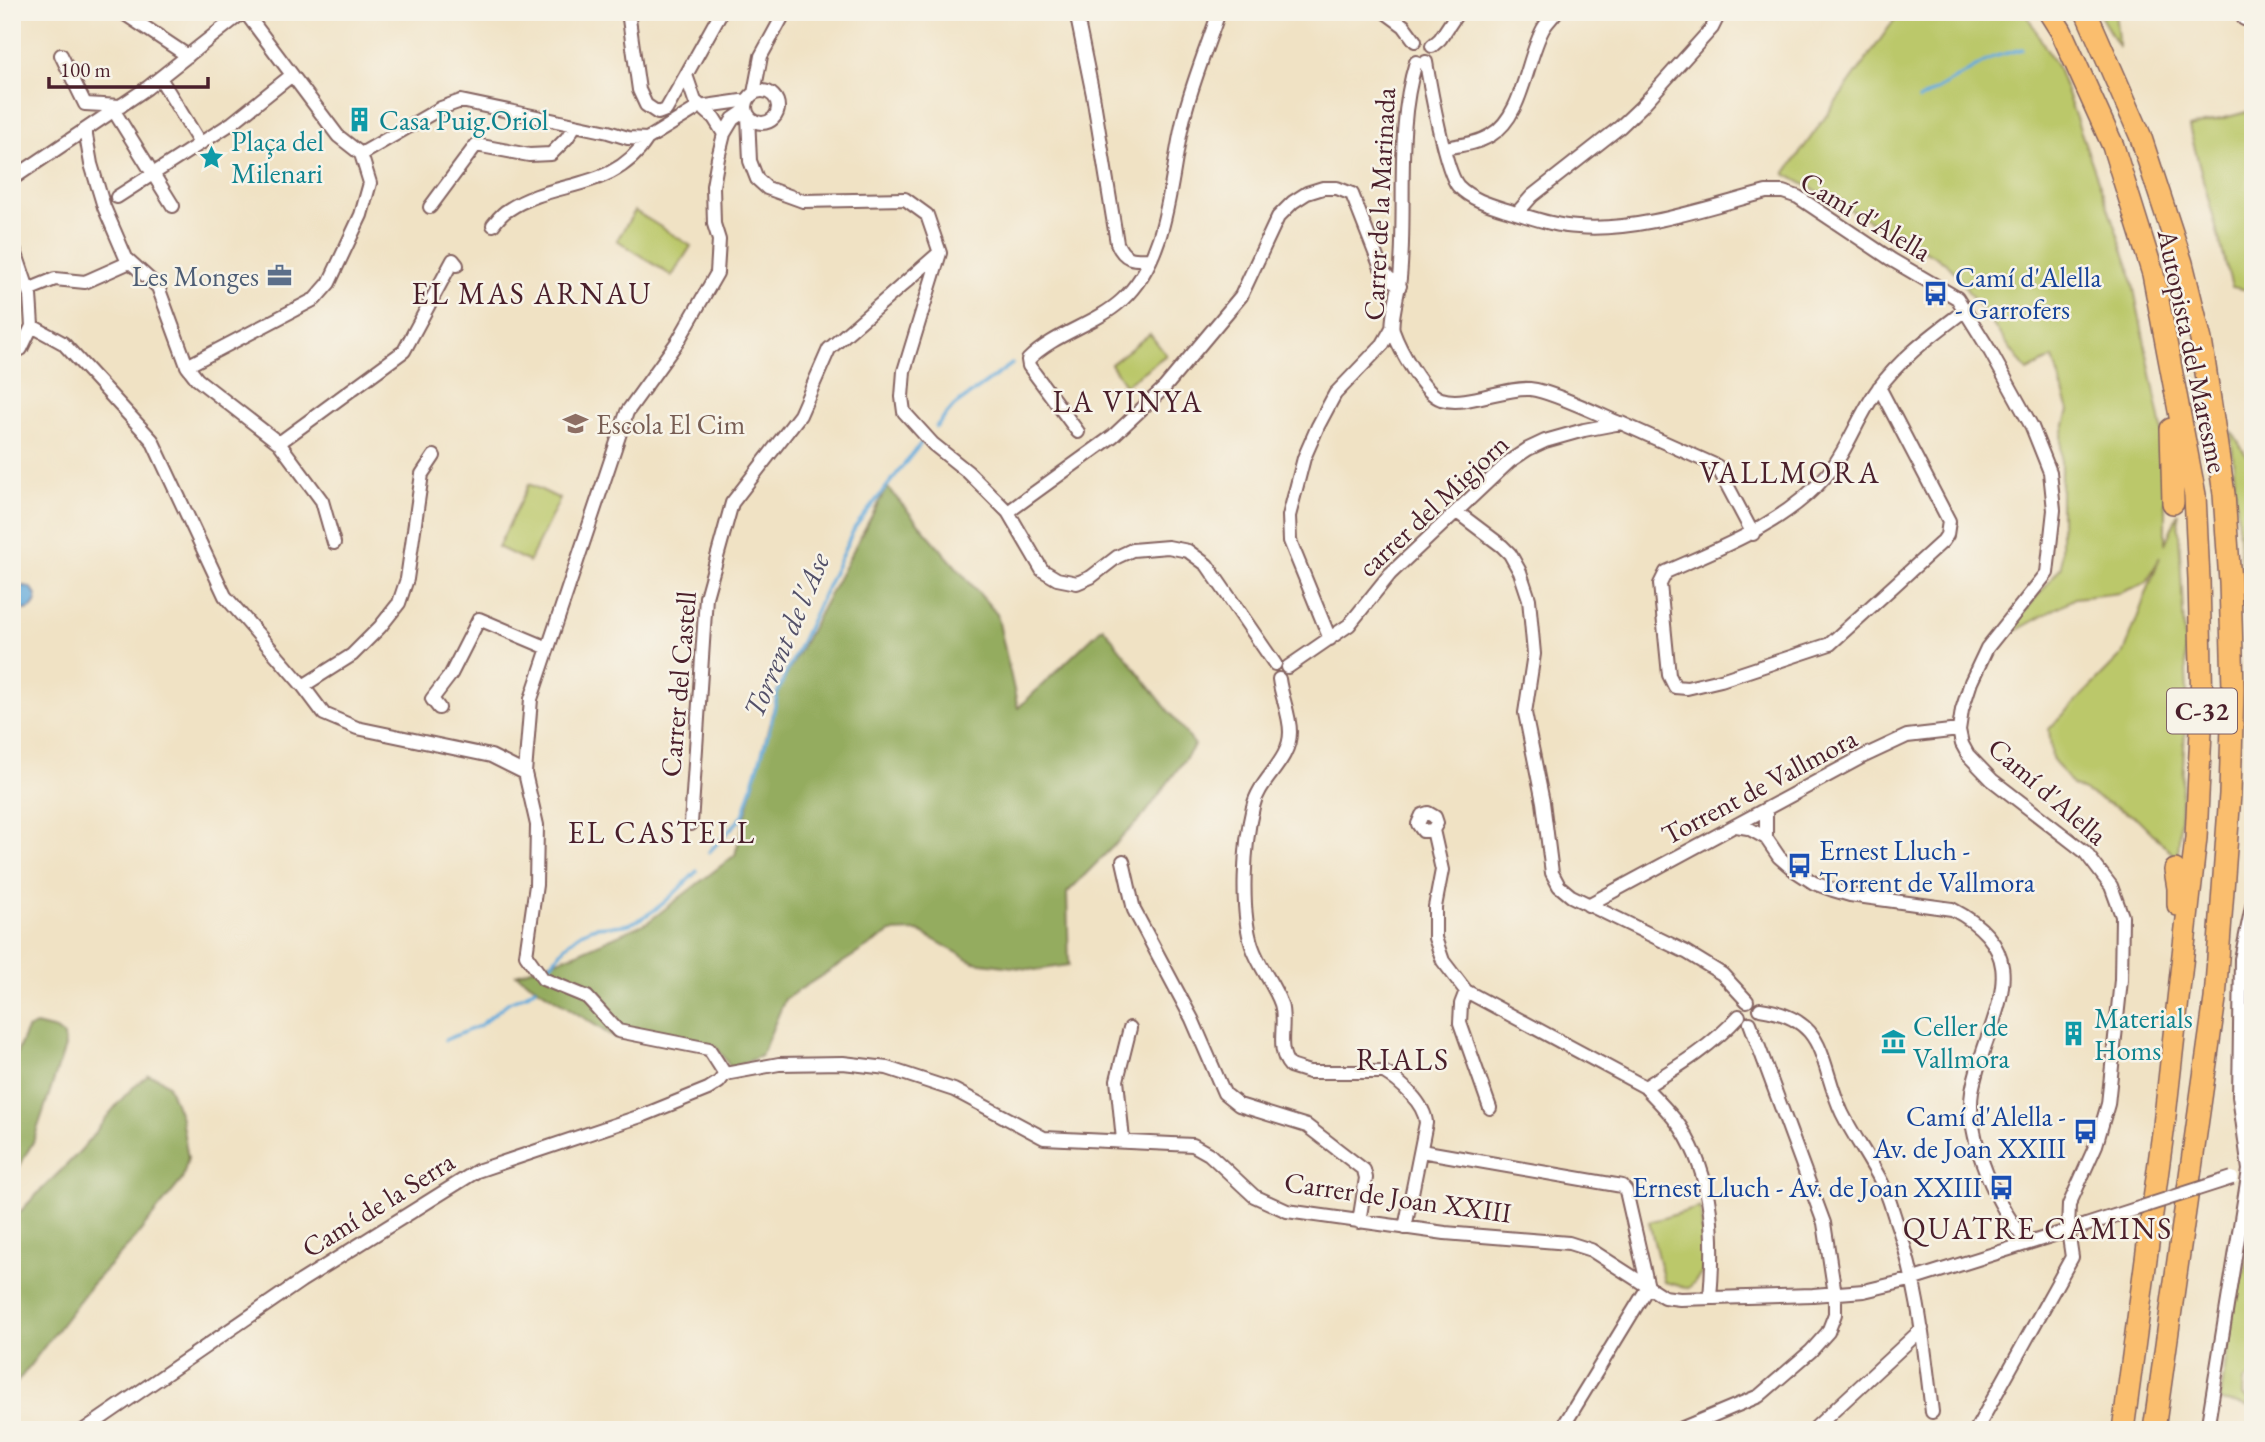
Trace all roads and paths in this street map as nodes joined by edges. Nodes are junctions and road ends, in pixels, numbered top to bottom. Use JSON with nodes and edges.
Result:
{"nodes":[{"id":1,"x":244,"y":12,"type":"edge"},
{"id":2,"x":628,"y":12,"type":"edge"},
{"id":3,"x":721,"y":12,"type":"edge"},
{"id":4,"x":785,"y":12,"type":"edge"},
{"id":5,"x":1076,"y":12,"type":"edge"},
{"id":6,"x":1219,"y":12,"type":"edge"},
{"id":7,"x":1385,"y":12,"type":"edge"},
{"id":8,"x":1458,"y":12,"type":"edge"},
{"id":9,"x":1556,"y":12,"type":"edge"},
{"id":10,"x":1720,"y":12,"type":"edge"},
{"id":11,"x":2049,"y":12,"type":"edge"},
{"id":12,"x":2086,"y":12,"type":"edge"},
{"id":13,"x":124,"y":13,"type":"edge"},
{"id":14,"x":1415,"y":41,"type":"junction"},
{"id":15,"x":1432,"y":46,"type":"junction"},
{"id":16,"x":61,"y":55,"type":"dead end"},
{"id":17,"x":188,"y":55,"type":"junction"},
{"id":18,"x":1421,"y":62,"type":"junction"},
{"id":19,"x":292,"y":75,"type":"junction"},
{"id":20,"x":686,"y":75,"type":"junction"},
{"id":21,"x":160,"y":78,"type":"junction"},
{"id":22,"x":753,"y":102,"type":"junction"},
{"id":23,"x":699,"y":107,"type":"junction"},
{"id":24,"x":117,"y":108,"type":"junction"},
{"id":25,"x":764,"y":124,"type":"junction"},
{"id":26,"x":575,"y":125,"type":"junction"},
{"id":27,"x":727,"y":129,"type":"junction"},
{"id":28,"x":85,"y":130,"type":"junction"},
{"id":29,"x":747,"y":132,"type":"junction"},
{"id":30,"x":648,"y":139,"type":"junction"},
{"id":31,"x":198,"y":140,"type":"dead end"},
{"id":32,"x":1444,"y":148,"type":"junction"},
{"id":33,"x":749,"y":149,"type":"junction"},
{"id":34,"x":361,"y":154,"type":"junction"},
{"id":35,"x":14,"y":174,"type":"edge"},
{"id":36,"x":153,"y":175,"type":"junction"},
{"id":37,"x":117,"y":197,"type":"dead end"},
{"id":38,"x":173,"y":206,"type":"dead end"},
{"id":39,"x":430,"y":207,"type":"dead end"},
{"id":40,"x":1517,"y":213,"type":"junction"},
{"id":41,"x":493,"y":225,"type":"dead end"},
{"id":42,"x":12,"y":242,"type":"edge"},
{"id":43,"x":940,"y":253,"type":"junction"},
{"id":44,"x":1150,"y":258,"type":"junction"},
{"id":45,"x":130,"y":262,"type":"junction"},
{"id":46,"x":457,"y":265,"type":"dead end"},
{"id":47,"x":2153,"y":274,"type":"junction"},
{"id":48,"x":1400,"y":286,"type":"junction"},
{"id":49,"x":28,"y":290,"type":"junction"},
{"id":50,"x":1965,"y":310,"type":"junction"},
{"id":51,"x":32,"y":326,"type":"junction"},
{"id":52,"x":1392,"y":328,"type":"junction"},
{"id":53,"x":12,"y":352,"type":"edge"},
{"id":54,"x":187,"y":366,"type":"junction"},
{"id":55,"x":1879,"y":387,"type":"junction"},
{"id":56,"x":1621,"y":424,"type":"junction"},
{"id":57,"x":1078,"y":432,"type":"dead end"},
{"id":58,"x":279,"y":443,"type":"junction"},
{"id":59,"x":434,"y":456,"type":"dead end"},
{"id":60,"x":2173,"y":503,"type":"dead end"},
{"id":61,"x":1007,"y":512,"type":"junction"},
{"id":62,"x":1457,"y":512,"type":"junction"},
{"id":63,"x":1753,"y":534,"type":"junction"},
{"id":64,"x":334,"y":542,"type":"dead end"},
{"id":65,"x":1330,"y":639,"type":"junction"},
{"id":66,"x":548,"y":648,"type":"junction"},
{"id":67,"x":1282,"y":665,"type":"junction"},
{"id":68,"x":303,"y":687,"type":"junction"},
{"id":69,"x":439,"y":708,"type":"dead end"},
{"id":70,"x":1959,"y":730,"type":"junction"},
{"id":71,"x":525,"y":773,"type":"junction"},
{"id":72,"x":1766,"y":809,"type":"junction"},
{"id":73,"x":691,"y":824,"type":"dead end"},
{"id":74,"x":1736,"y":826,"type":"junction"},
{"id":75,"x":1433,"y":830,"type":"dead end"},
{"id":76,"x":1766,"y":838,"type":"junction"},
{"id":77,"x":1123,"y":861,"type":"dead end"},
{"id":78,"x":2175,"y":870,"type":"dead end"},
{"id":79,"x":2253,"y":902,"type":"edge"},
{"id":80,"x":1588,"y":905,"type":"junction"},
{"id":81,"x":1466,"y":991,"type":"junction"},
{"id":82,"x":1747,"y":1001,"type":"junction"},
{"id":83,"x":1760,"y":1009,"type":"junction"},
{"id":84,"x":1739,"y":1016,"type":"junction"},
{"id":85,"x":1751,"y":1023,"type":"junction"},
{"id":86,"x":1130,"y":1028,"type":"dead end"},
{"id":87,"x":725,"y":1074,"type":"junction"},
{"id":88,"x":1645,"y":1087,"type":"junction"},
{"id":89,"x":1490,"y":1108,"type":"dead end"},
{"id":90,"x":2164,"y":1125,"type":"junction"},
{"id":91,"x":1123,"y":1140,"type":"junction"},
{"id":92,"x":1421,"y":1150,"type":"junction"},
{"id":93,"x":2251,"y":1170,"type":"edge"},
{"id":94,"x":1359,"y":1222,"type":"junction"},
{"id":95,"x":1405,"y":1228,"type":"junction"},
{"id":96,"x":2068,"y":1230,"type":"junction"},
{"id":97,"x":2029,"y":1243,"type":"junction"},
{"id":98,"x":1914,"y":1279,"type":"junction"},
{"id":99,"x":1648,"y":1287,"type":"junction"},
{"id":100,"x":1835,"y":1294,"type":"junction"},
{"id":101,"x":1710,"y":1298,"type":"junction"},
{"id":102,"x":1922,"y":1329,"type":"junction"},
{"id":103,"x":1932,"y":1412,"type":"dead end"},
{"id":104,"x":84,"y":1430,"type":"edge"},
{"id":105,"x":1561,"y":1430,"type":"edge"},
{"id":106,"x":1678,"y":1430,"type":"edge"},
{"id":107,"x":1813,"y":1430,"type":"edge"},
{"id":108,"x":1976,"y":1430,"type":"edge"},
{"id":109,"x":2123,"y":1430,"type":"edge"},
{"id":110,"x":2154,"y":1430,"type":"edge"},
{"id":111,"x":2207,"y":1430,"type":"edge"}],
"edges":[{"from":1,"to":17,"type":"street"},
{"from":1,"to":19,"type":"street"},
{"from":2,"to":20,"type":"street"},
{"from":3,"to":20,"type":"street"},
{"from":4,"to":22,"type":"street"},
{"from":5,"to":44,"type":"street"},
{"from":6,"to":44,"type":"street"},
{"from":7,"to":14,"type":"street"},
{"from":8,"to":15,"type":"street"},
{"from":9,"to":32,"type":"street"},
{"from":10,"to":40,"type":"street"},
{"from":11,"to":47,"type":"highway","name":"Autopista del Maresme","number":"C-32"},
{"from":12,"to":110,"type":"highway","name":"Autopista del Maresme","number":"C-32"},
{"from":13,"to":17,"type":"street"},
{"from":14,"to":15,"type":"street"},
{"from":14,"to":18,"type":"street"},
{"from":15,"to":18,"type":"street"},
{"from":16,"to":24,"type":"street"},
{"from":17,"to":21,"type":"street"},
{"from":18,"to":32,"type":"street","name":"Camí d'Alella"},
{"from":18,"to":48,"type":"street","name":"Carrer de la Marinada"},
{"from":19,"to":34,"type":"street"},
{"from":19,"to":36,"type":"street"},
{"from":20,"to":23,"type":"street"},
{"from":21,"to":24,"type":"street"},
{"from":21,"to":31,"type":"street"},
{"from":22,"to":23,"type":"street"},
{"from":22,"to":25,"type":"street"},
{"from":22,"to":25,"type":"street"},
{"from":22,"to":27,"type":"street"},
{"from":22,"to":29,"type":"street"},
{"from":23,"to":27,"type":"street"},
{"from":23,"to":30,"type":"street"},
{"from":24,"to":28,"type":"street"},
{"from":24,"to":36,"type":"street"},
{"from":25,"to":33,"type":"street"},
{"from":26,"to":30,"type":"street"},
{"from":26,"to":34,"type":"street"},
{"from":26,"to":39,"type":"street"},
{"from":27,"to":29,"type":"street"},
{"from":27,"to":66,"type":"street"},
{"from":28,"to":35,"type":"street"},
{"from":28,"to":45,"type":"street"},
{"from":29,"to":33,"type":"street"},
{"from":30,"to":41,"type":"street"},
{"from":32,"to":40,"type":"street","name":"Camí d'Alella"},
{"from":33,"to":43,"type":"street"},
{"from":34,"to":54,"type":"street"},
{"from":36,"to":37,"type":"street"},
{"from":36,"to":38,"type":"street"},
{"from":40,"to":50,"type":"street","name":"Camí d'Alella"},
{"from":42,"to":49,"type":"street"},
{"from":43,"to":61,"type":"street"},
{"from":43,"to":73,"type":"street","name":"Carrer del Castell"},
{"from":44,"to":57,"type":"street"},
{"from":45,"to":49,"type":"street"},
{"from":45,"to":54,"type":"street"},
{"from":46,"to":58,"type":"street"},
{"from":47,"to":60,"type":"highway"},
{"from":47,"to":90,"type":"highway","name":"Autopista del Maresme","number":"C-32"},
{"from":48,"to":52,"type":"street","name":"Carrer de la Marinada"},
{"from":48,"to":61,"type":"street"},
{"from":49,"to":51,"type":"street"},
{"from":50,"to":55,"type":"street"},
{"from":50,"to":70,"type":"street","name":"Camí d'Alella"},
{"from":51,"to":53,"type":"street"},
{"from":51,"to":68,"type":"street"},
{"from":52,"to":56,"type":"street","name":"Carrer de la Marinada"},
{"from":52,"to":65,"type":"street"},
{"from":54,"to":58,"type":"street"},
{"from":55,"to":63,"type":"street"},
{"from":55,"to":63,"type":"street"},
{"from":56,"to":62,"type":"street","name":"carrer del Migjorn"},
{"from":56,"to":63,"type":"street"},
{"from":58,"to":64,"type":"street"},
{"from":59,"to":68,"type":"street"},
{"from":61,"to":67,"type":"street"},
{"from":62,"to":65,"type":"street","name":"carrer del Migjorn"},
{"from":62,"to":80,"type":"street"},
{"from":65,"to":67,"type":"street","name":"carrer del Migjorn"},
{"from":66,"to":69,"type":"street"},
{"from":66,"to":71,"type":"street"},
{"from":67,"to":92,"type":"street","name":"carrer del Migjorn"},
{"from":68,"to":71,"type":"street"},
{"from":70,"to":72,"type":"street","name":"Torrent de Vallmora"},
{"from":70,"to":96,"type":"street","name":"Camí d'Alella"},
{"from":71,"to":87,"type":"street"},
{"from":72,"to":74,"type":"street","name":"Torrent de Vallmora"},
{"from":72,"to":76,"type":"street"},
{"from":74,"to":76,"type":"street"},
{"from":74,"to":80,"type":"street","name":"Torrent de Vallmora"},
{"from":75,"to":81,"type":"street"},
{"from":76,"to":97,"type":"street"},
{"from":77,"to":94,"type":"street"},
{"from":78,"to":90,"type":"highway"},
{"from":79,"to":93,"type":"street"},
{"from":80,"to":82,"type":"street"},
{"from":81,"to":88,"type":"street"},
{"from":81,"to":89,"type":"street"},
{"from":82,"to":83,"type":"street"},
{"from":82,"to":84,"type":"street"},
{"from":83,"to":85,"type":"street"},
{"from":83,"to":98,"type":"street"},
{"from":84,"to":85,"type":"street"},
{"from":84,"to":88,"type":"street"},
{"from":85,"to":100,"type":"street"},
{"from":86,"to":91,"type":"street"},
{"from":87,"to":91,"type":"street","name":"Carrer de Joan XXIII"},
{"from":87,"to":104,"type":"street","name":"Camí de la Serra"},
{"from":88,"to":101,"type":"street"},
{"from":90,"to":109,"type":"highway","name":"Autopista del Maresme","number":"C-32"},
{"from":91,"to":94,"type":"street","name":"Carrer de Joan XXIII"},
{"from":92,"to":95,"type":"street"},
{"from":92,"to":99,"type":"street"},
{"from":93,"to":96,"type":"street","name":"Carrer de Joan XXIII","bridge":true},
{"from":93,"to":111,"type":"street"},
{"from":94,"to":95,"type":"street","name":"Carrer de Joan XXIII"},
{"from":95,"to":99,"type":"street","name":"Carrer de Joan XXIII"},
{"from":96,"to":97,"type":"street","name":"Carrer de Joan XXIII"},
{"from":96,"to":108,"type":"street","name":"Camí d'Alella"},
{"from":97,"to":98,"type":"street","name":"Carrer de Joan XXIII"},
{"from":98,"to":100,"type":"street","name":"Carrer de Joan XXIII"},
{"from":98,"to":102,"type":"street"},
{"from":99,"to":101,"type":"street","name":"Carrer de Joan XXIII"},
{"from":99,"to":105,"type":"street"},
{"from":100,"to":101,"type":"street","name":"Carrer de Joan XXIII"},
{"from":100,"to":106,"type":"street"},
{"from":102,"to":103,"type":"street"},
{"from":102,"to":107,"type":"street"}]}
